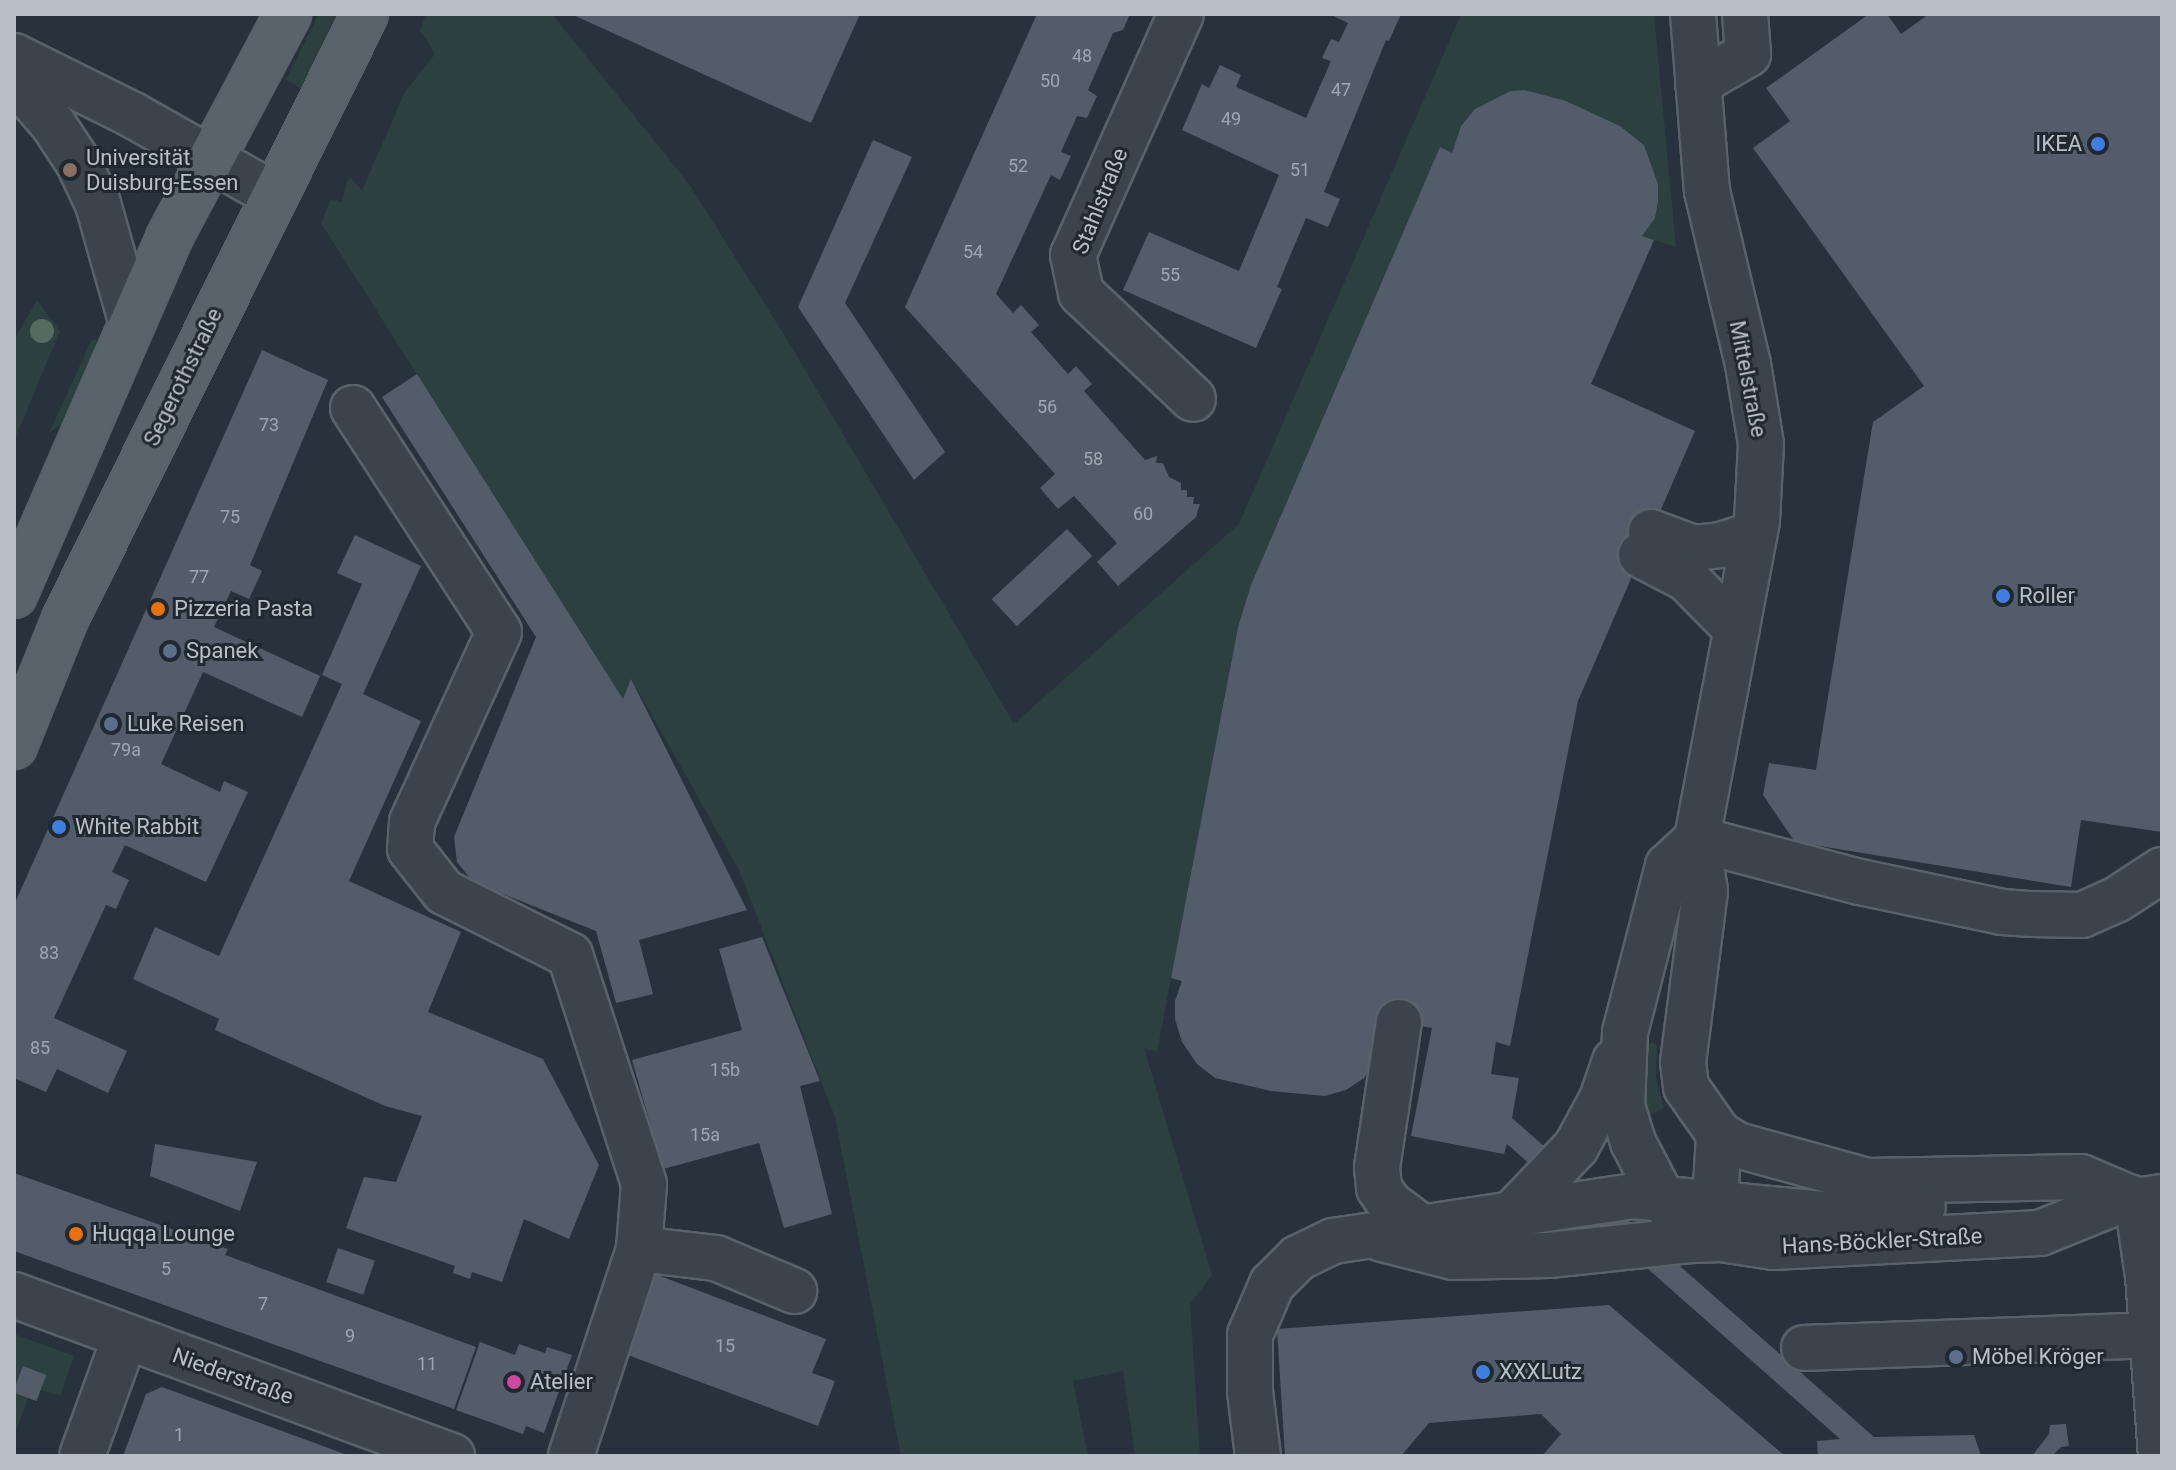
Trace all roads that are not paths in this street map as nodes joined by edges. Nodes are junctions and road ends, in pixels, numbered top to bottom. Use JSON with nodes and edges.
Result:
{"nodes":[{"id":1,"x":288,"y":14,"type":"edge"},
{"id":2,"x":365,"y":14,"type":"edge"},
{"id":3,"x":1181,"y":14,"type":"edge"},
{"id":4,"x":1693,"y":14,"type":"edge"},
{"id":5,"x":1745,"y":14,"type":"edge"},
{"id":6,"x":14,"y":56,"type":"edge"},
{"id":7,"x":14,"y":79,"type":"edge"},
{"id":8,"x":1698,"y":83,"type":"junction"},
{"id":9,"x":211,"y":159,"type":"junction"},
{"id":10,"x":274,"y":195,"type":"junction"},
{"id":11,"x":131,"y":321,"type":"junction"},
{"id":12,"x":1193,"y":399,"type":"dead end"},
{"id":13,"x":353,"y":408,"type":"dead end"},
{"id":14,"x":1754,"y":534,"type":"junction"},
{"id":15,"x":14,"y":595,"type":"edge"},
{"id":16,"x":1737,"y":630,"type":"junction"},
{"id":17,"x":14,"y":746,"type":"edge"},
{"id":18,"x":1697,"y":839,"type":"junction"},
{"id":19,"x":2162,"y":870,"type":"edge"},
{"id":20,"x":1399,"y":1022,"type":"dead end"},
{"id":21,"x":1625,"y":1032,"type":"junction"},
{"id":22,"x":1719,"y":1134,"type":"junction"},
{"id":23,"x":1661,"y":1196,"type":"junction"},
{"id":24,"x":2143,"y":1198,"type":"edge"},
{"id":25,"x":1715,"y":1202,"type":"junction"},
{"id":26,"x":1511,"y":1215,"type":"junction"},
{"id":27,"x":1419,"y":1226,"type":"junction"},
{"id":28,"x":1376,"y":1237,"type":"junction"},
{"id":29,"x":1692,"y":1240,"type":"junction"},
{"id":30,"x":639,"y":1249,"type":"junction"},
{"id":31,"x":794,"y":1291,"type":"dead end"},
{"id":32,"x":14,"y":1295,"type":"edge"},
{"id":33,"x":2158,"y":1334,"type":"edge"},
{"id":34,"x":125,"y":1337,"type":"junction"},
{"id":35,"x":1804,"y":1348,"type":"dead end"},
{"id":36,"x":1271,"y":1441,"type":"edge"},
{"id":37,"x":82,"y":1456,"type":"edge"},
{"id":38,"x":452,"y":1456,"type":"edge"},
{"id":39,"x":571,"y":1456,"type":"edge"},
{"id":40,"x":2161,"y":1456,"type":"edge"}],
"edges":[{"from":1,"to":9,"type":"main road"},
{"from":2,"to":10,"type":"main road","name":"Segerothstraße"},
{"from":3,"to":12,"type":"street","name":"Stahlstraße"},
{"from":4,"to":8,"type":"street","name":"Mittelstraße"},
{"from":5,"to":8,"type":"street"},
{"from":6,"to":9,"type":"street"},
{"from":7,"to":11,"type":"street"},
{"from":8,"to":14,"type":"street","name":"Mittelstraße"},
{"from":9,"to":10,"type":"street"},
{"from":9,"to":11,"type":"main road"},
{"from":10,"to":17,"type":"main road","name":"Segerothstraße"},
{"from":11,"to":15,"type":"main road"},
{"from":13,"to":30,"type":"street"},
{"from":14,"to":16,"type":"street","name":"Mittelstraße"},
{"from":14,"to":16,"type":"street"},
{"from":16,"to":18,"type":"street","name":"Mittelstraße"},
{"from":18,"to":19,"type":"street"},
{"from":18,"to":21,"type":"street"},
{"from":18,"to":22,"type":"street"},
{"from":20,"to":27,"type":"street"},
{"from":21,"to":23,"type":"street"},
{"from":21,"to":26,"type":"street"},
{"from":22,"to":24,"type":"street"},
{"from":22,"to":25,"type":"street"},
{"from":23,"to":25,"type":"street"},
{"from":23,"to":26,"type":"street"},
{"from":23,"to":29,"type":"street"},
{"from":24,"to":25,"type":"street"},
{"from":24,"to":29,"type":"street","name":"Hans-Böckler-Straße"},
{"from":24,"to":33,"type":"street"},
{"from":25,"to":29,"type":"street"},
{"from":26,"to":27,"type":"street"},
{"from":27,"to":28,"type":"street"},
{"from":28,"to":29,"type":"street","name":"Hans-Böckler-Straße"},
{"from":28,"to":36,"type":"street"},
{"from":30,"to":31,"type":"street"},
{"from":30,"to":39,"type":"street"},
{"from":32,"to":34,"type":"street","name":"Niederstraße"},
{"from":33,"to":35,"type":"street"},
{"from":33,"to":40,"type":"street"},
{"from":34,"to":37,"type":"street"},
{"from":34,"to":38,"type":"street","name":"Niederstraße"}]}
